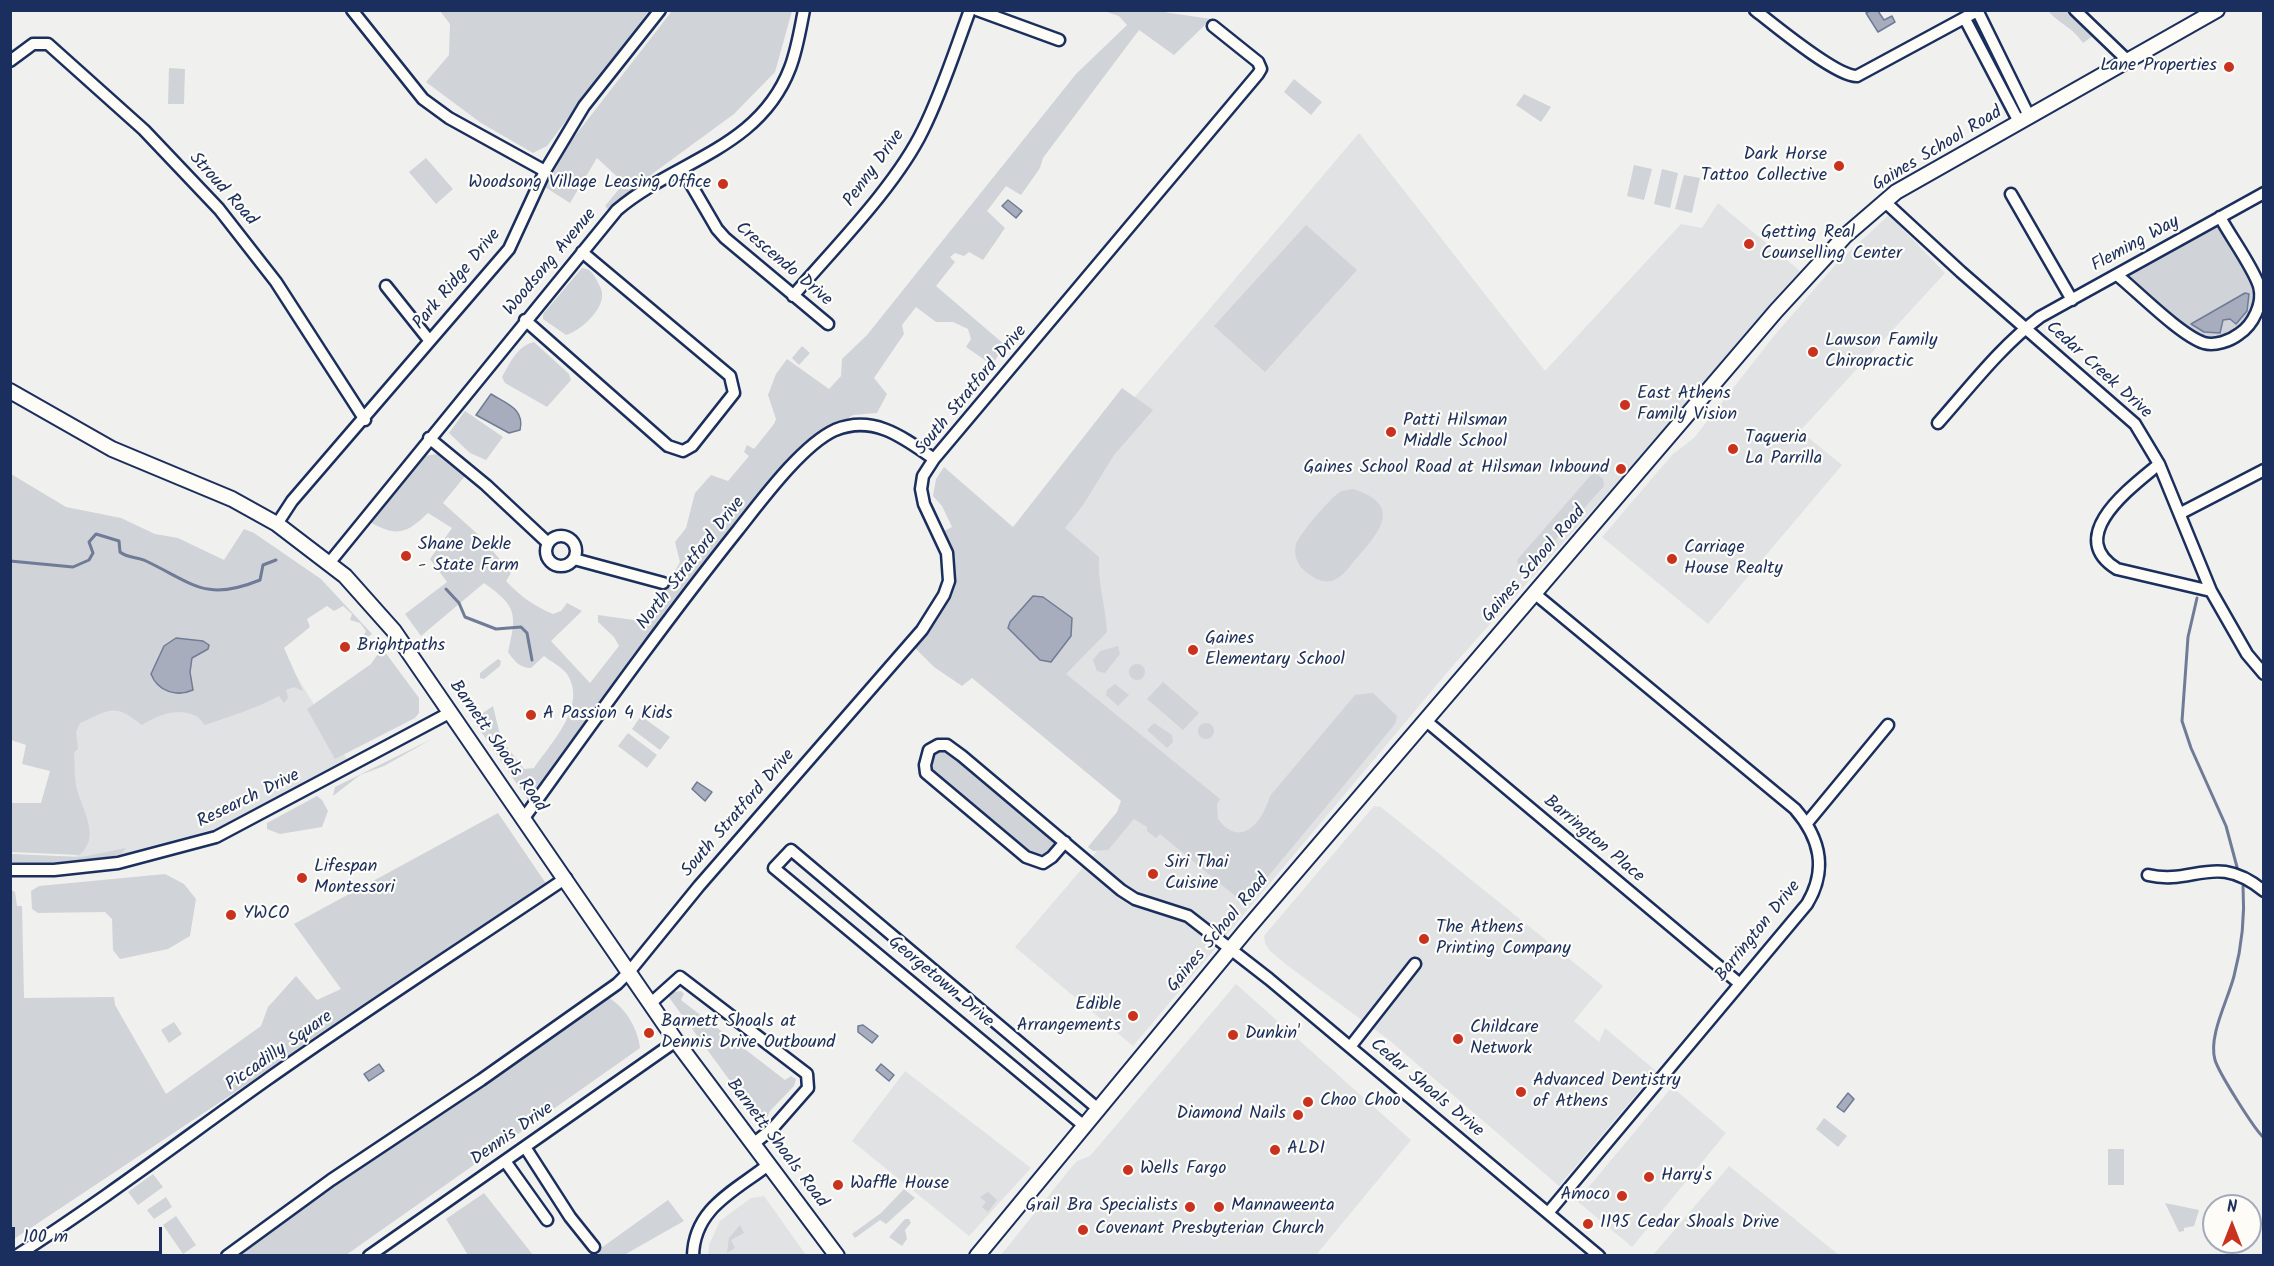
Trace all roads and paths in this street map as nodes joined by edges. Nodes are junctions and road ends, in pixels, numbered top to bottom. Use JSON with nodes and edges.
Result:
{"nodes":[{"id":1,"x":352,"y":10,"type":"edge"},
{"id":2,"x":660,"y":10,"type":"edge"},
{"id":3,"x":804,"y":10,"type":"edge"},
{"id":4,"x":970,"y":10,"type":"edge"},
{"id":5,"x":977,"y":10,"type":"edge"},
{"id":6,"x":1755,"y":10,"type":"edge"},
{"id":7,"x":2075,"y":10,"type":"edge"},
{"id":8,"x":2217,"y":10,"type":"edge"},
{"id":9,"x":1978,"y":11,"type":"edge"},
{"id":10,"x":1965,"y":19,"type":"junction"},
{"id":11,"x":1213,"y":27,"type":"dead end"},
{"id":12,"x":1059,"y":40,"type":"dead end"},
{"id":13,"x":2127,"y":60,"type":"junction"},
{"id":14,"x":10,"y":61,"type":"edge"},
{"id":15,"x":2024,"y":119,"type":"junction"},
{"id":16,"x":682,"y":168,"type":"junction"},
{"id":17,"x":545,"y":171,"type":"junction"},
{"id":18,"x":2264,"y":193,"type":"edge"},
{"id":19,"x":2011,"y":194,"type":"dead end"},
{"id":20,"x":1884,"y":201,"type":"junction"},
{"id":21,"x":2220,"y":217,"type":"junction"},
{"id":22,"x":582,"y":252,"type":"junction"},
{"id":23,"x":2117,"y":274,"type":"junction"},
{"id":24,"x":386,"y":286,"type":"dead end"},
{"id":25,"x":793,"y":296,"type":"junction"},
{"id":26,"x":2072,"y":300,"type":"junction"},
{"id":27,"x":525,"y":320,"type":"junction"},
{"id":28,"x":828,"y":324,"type":"dead end"},
{"id":29,"x":2025,"y":328,"type":"junction"},
{"id":30,"x":429,"y":340,"type":"junction"},
{"id":31,"x":10,"y":391,"type":"edge"},
{"id":32,"x":364,"y":420,"type":"junction"},
{"id":33,"x":1938,"y":423,"type":"dead end"},
{"id":34,"x":429,"y":438,"type":"junction"},
{"id":35,"x":934,"y":459,"type":"junction"},
{"id":36,"x":2159,"y":464,"type":"junction"},
{"id":37,"x":2264,"y":470,"type":"edge"},
{"id":38,"x":2181,"y":513,"type":"junction"},
{"id":39,"x":277,"y":524,"type":"junction"},
{"id":40,"x":548,"y":543,"type":"junction"},
{"id":41,"x":574,"y":559,"type":"junction"},
{"id":42,"x":330,"y":562,"type":"junction"},
{"id":43,"x":663,"y":583,"type":"dead end"},
{"id":44,"x":2211,"y":591,"type":"junction"},
{"id":45,"x":1534,"y":593,"type":"junction"},
{"id":46,"x":2264,"y":674,"type":"edge"},
{"id":47,"x":451,"y":712,"type":"junction"},
{"id":48,"x":1425,"y":720,"type":"junction"},
{"id":49,"x":1888,"y":725,"type":"dead end"},
{"id":50,"x":524,"y":818,"type":"junction"},
{"id":51,"x":1807,"y":823,"type":"junction"},
{"id":52,"x":1065,"y":842,"type":"junction"},
{"id":53,"x":10,"y":870,"type":"edge"},
{"id":54,"x":2148,"y":874,"type":"dead end"},
{"id":55,"x":566,"y":878,"type":"junction"},
{"id":56,"x":2264,"y":891,"type":"edge"},
{"id":57,"x":1231,"y":949,"type":"junction"},
{"id":58,"x":1416,"y":964,"type":"dead end"},
{"id":59,"x":629,"y":972,"type":"junction"},
{"id":60,"x":1740,"y":984,"type":"junction"},
{"id":61,"x":651,"y":1003,"type":"junction"},
{"id":62,"x":676,"y":1041,"type":"junction"},
{"id":63,"x":1350,"y":1047,"type":"junction"},
{"id":64,"x":1097,"y":1108,"type":"junction"},
{"id":65,"x":1083,"y":1125,"type":"junction"},
{"id":66,"x":753,"y":1144,"type":"junction"},
{"id":67,"x":525,"y":1147,"type":"junction"},
{"id":68,"x":505,"y":1161,"type":"junction"},
{"id":69,"x":768,"y":1165,"type":"junction"},
{"id":70,"x":1548,"y":1213,"type":"junction"},
{"id":71,"x":547,"y":1220,"type":"dead end"},
{"id":72,"x":594,"y":1247,"type":"dead end"},
{"id":73,"x":16,"y":1256,"type":"edge"},
{"id":74,"x":227,"y":1256,"type":"edge"},
{"id":75,"x":369,"y":1256,"type":"edge"},
{"id":76,"x":693,"y":1256,"type":"edge"},
{"id":77,"x":837,"y":1256,"type":"edge"},
{"id":78,"x":977,"y":1256,"type":"edge"},
{"id":79,"x":1599,"y":1256,"type":"edge"}],
"edges":[{"from":1,"to":17,"type":"street"},
{"from":2,"to":17,"type":"street","name":"Park Ridge Drive"},
{"from":3,"to":16,"type":"street","name":"Woodsong Avenue"},
{"from":4,"to":25,"type":"street","name":"Penny Drive"},
{"from":5,"to":12,"type":"street"},
{"from":6,"to":10,"type":"street"},
{"from":7,"to":13,"type":"street"},
{"from":8,"to":13,"type":"main road","name":"Gaines School Road"},
{"from":9,"to":10,"type":"street"},
{"from":9,"to":15,"type":"street"},
{"from":10,"to":15,"type":"street"},
{"from":11,"to":35,"type":"street","name":"South Stratford Drive"},
{"from":13,"to":15,"type":"main road","name":"Gaines School Road"},
{"from":14,"to":32,"type":"street","name":"Stroud Road"},
{"from":15,"to":20,"type":"main road","name":"Gaines School Road"},
{"from":16,"to":22,"type":"street","name":"Woodsong Avenue"},
{"from":16,"to":25,"type":"street","name":"Crescendo Drive"},
{"from":17,"to":30,"type":"street","name":"Park Ridge Drive"},
{"from":18,"to":21,"type":"street","name":"Fleming Way"},
{"from":19,"to":26,"type":"street","name":"Cedar Creek Drive"},
{"from":20,"to":29,"type":"street","name":"Cedar Creek Drive"},
{"from":20,"to":45,"type":"main road","name":"Gaines School Road"},
{"from":21,"to":23,"type":"street","name":"Fleming Way"},
{"from":21,"to":23,"type":"street"},
{"from":22,"to":27,"type":"street","name":"Woodsong Avenue"},
{"from":22,"to":27,"type":"street"},
{"from":23,"to":26,"type":"street","name":"Fleming Way"},
{"from":24,"to":30,"type":"street"},
{"from":25,"to":28,"type":"street","name":"Crescendo Drive"},
{"from":26,"to":29,"type":"street","name":"Fleming Way"},
{"from":27,"to":34,"type":"street","name":"Woodsong Avenue"},
{"from":29,"to":33,"type":"street","name":"Fleming Way"},
{"from":29,"to":36,"type":"street","name":"Cedar Creek Drive"},
{"from":30,"to":32,"type":"street","name":"Park Ridge Drive"},
{"from":31,"to":39,"type":"main road","name":"Barnett Shoals Road"},
{"from":32,"to":39,"type":"street","name":"Park Ridge Drive"},
{"from":34,"to":40,"type":"street"},
{"from":34,"to":42,"type":"street","name":"Woodsong Avenue"},
{"from":35,"to":50,"type":"street","name":"North Stratford Drive"},
{"from":35,"to":59,"type":"street","name":"South Stratford Drive"},
{"from":36,"to":38,"type":"street","name":"Cedar Creek Drive"},
{"from":36,"to":44,"type":"street"},
{"from":37,"to":38,"type":"street"},
{"from":38,"to":44,"type":"street","name":"Cedar Creek Drive"},
{"from":39,"to":42,"type":"main road","name":"Barnett Shoals Road"},
{"from":40,"to":41,"type":"street"},
{"from":40,"to":41,"type":"street"},
{"from":41,"to":43,"type":"street"},
{"from":42,"to":47,"type":"main road","name":"Barnett Shoals Road"},
{"from":44,"to":46,"type":"street","name":"Cedar Creek Drive"},
{"from":45,"to":48,"type":"main road","name":"Gaines School Road"},
{"from":45,"to":51,"type":"street","name":"Barrington Drive"},
{"from":47,"to":50,"type":"main road","name":"Barnett Shoals Road"},
{"from":47,"to":53,"type":"street","name":"Research Drive"},
{"from":48,"to":57,"type":"main road","name":"Gaines School Road"},
{"from":48,"to":60,"type":"street","name":"Barrington Place"},
{"from":49,"to":51,"type":"street"},
{"from":50,"to":55,"type":"main road","name":"Barnett Shoals Road"},
{"from":51,"to":60,"type":"street","name":"Barrington Drive"},
{"from":52,"to":52,"type":"street","name":"Cedar Shoals Drive"},
{"from":52,"to":57,"type":"street","name":"Cedar Shoals Drive"},
{"from":54,"to":56,"type":"street"},
{"from":55,"to":59,"type":"main road","name":"Barnett Shoals Road"},
{"from":55,"to":73,"type":"street","name":"Piccadilly Square"},
{"from":57,"to":63,"type":"street","name":"Cedar Shoals Drive"},
{"from":57,"to":64,"type":"main road","name":"Gaines School Road"},
{"from":58,"to":63,"type":"street"},
{"from":59,"to":61,"type":"main road","name":"Barnett Shoals Road"},
{"from":59,"to":74,"type":"street"},
{"from":60,"to":70,"type":"street","name":"Barrington Drive"},
{"from":61,"to":62,"type":"main road","name":"Barnett Shoals Road"},
{"from":61,"to":66,"type":"street"},
{"from":62,"to":66,"type":"main road","name":"Barnett Shoals Road"},
{"from":62,"to":67,"type":"street","name":"Dennis Drive"},
{"from":63,"to":70,"type":"street","name":"Cedar Shoals Drive"},
{"from":64,"to":65,"type":"main road","name":"Gaines School Road"},
{"from":64,"to":65,"type":"street","name":"Georgetown Drive"},
{"from":65,"to":78,"type":"main road","name":"Gaines School Road"},
{"from":66,"to":69,"type":"main road","name":"Barnett Shoals Road"},
{"from":67,"to":68,"type":"street","name":"Dennis Drive"},
{"from":67,"to":72,"type":"street"},
{"from":68,"to":71,"type":"street"},
{"from":68,"to":75,"type":"street","name":"Dennis Drive"},
{"from":69,"to":76,"type":"street"},
{"from":69,"to":77,"type":"main road","name":"Barnett Shoals Road"},
{"from":70,"to":79,"type":"street","name":"Cedar Shoals Drive"}]}
